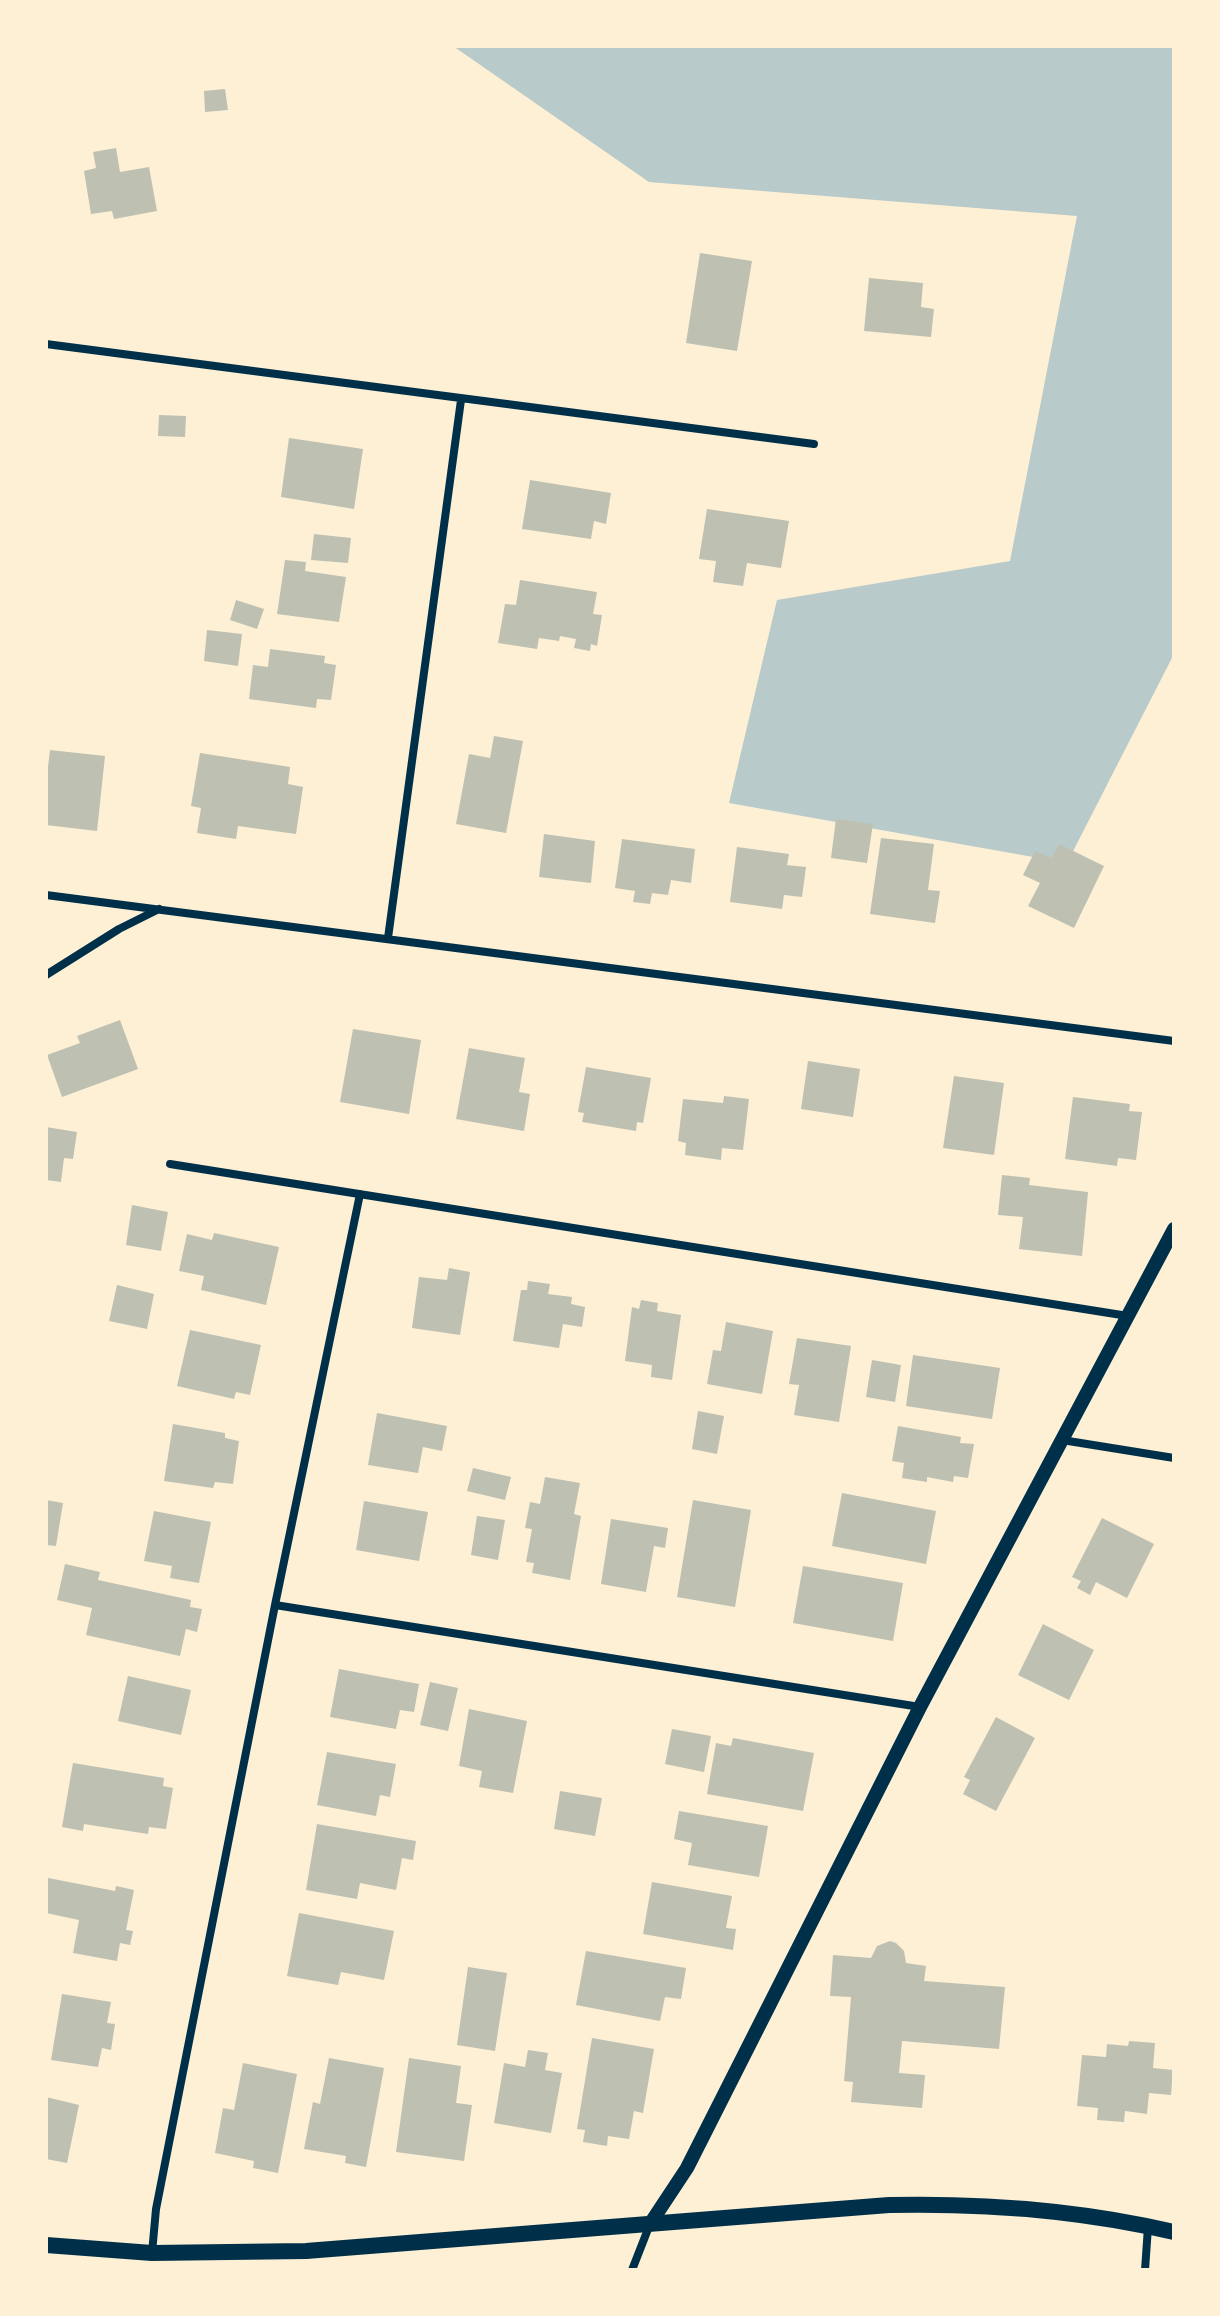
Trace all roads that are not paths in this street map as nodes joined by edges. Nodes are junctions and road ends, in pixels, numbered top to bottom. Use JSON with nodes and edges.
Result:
{"nodes":[{"id":1,"x":46,"y":344,"type":"edge"},
{"id":2,"x":461,"y":400,"type":"junction"},
{"id":3,"x":814,"y":444,"type":"dead end"},
{"id":4,"x":46,"y":895,"type":"edge"},
{"id":5,"x":159,"y":909,"type":"junction"},
{"id":6,"x":388,"y":938,"type":"junction"},
{"id":7,"x":46,"y":975,"type":"edge"},
{"id":8,"x":1174,"y":1041,"type":"edge"},
{"id":9,"x":170,"y":1164,"type":"dead end"},
{"id":10,"x":360,"y":1194,"type":"junction"},
{"id":11,"x":1174,"y":1229,"type":"edge"},
{"id":12,"x":1128,"y":1316,"type":"junction"},
{"id":13,"x":1062,"y":1440,"type":"junction"},
{"id":14,"x":1174,"y":1458,"type":"edge"},
{"id":15,"x":275,"y":1605,"type":"junction"},
{"id":16,"x":920,"y":1707,"type":"junction"},
{"id":17,"x":650,"y":2224,"type":"junction"},
{"id":18,"x":1148,"y":2225,"type":"junction"},
{"id":19,"x":1174,"y":2232,"type":"edge"},
{"id":20,"x":46,"y":2245,"type":"edge"},
{"id":21,"x":152,"y":2253,"type":"junction"},
{"id":22,"x":632,"y":2270,"type":"edge"},
{"id":23,"x":1145,"y":2270,"type":"edge"}],
"edges":[{"from":1,"to":2,"type":"street"},
{"from":2,"to":3,"type":"street"},
{"from":2,"to":6,"type":"street"},
{"from":4,"to":5,"type":"street"},
{"from":5,"to":6,"type":"street"},
{"from":5,"to":7,"type":"street"},
{"from":6,"to":8,"type":"street"},
{"from":9,"to":10,"type":"street"},
{"from":10,"to":12,"type":"street"},
{"from":10,"to":15,"type":"street"},
{"from":11,"to":12,"type":"street"},
{"from":12,"to":13,"type":"street"},
{"from":13,"to":14,"type":"street"},
{"from":13,"to":16,"type":"street"},
{"from":15,"to":16,"type":"street"},
{"from":15,"to":21,"type":"street"},
{"from":16,"to":17,"type":"street"},
{"from":17,"to":18,"type":"main road"},
{"from":17,"to":21,"type":"main road"},
{"from":17,"to":22,"type":"street"},
{"from":18,"to":19,"type":"main road"},
{"from":18,"to":23,"type":"street"},
{"from":20,"to":21,"type":"main road"}]}
